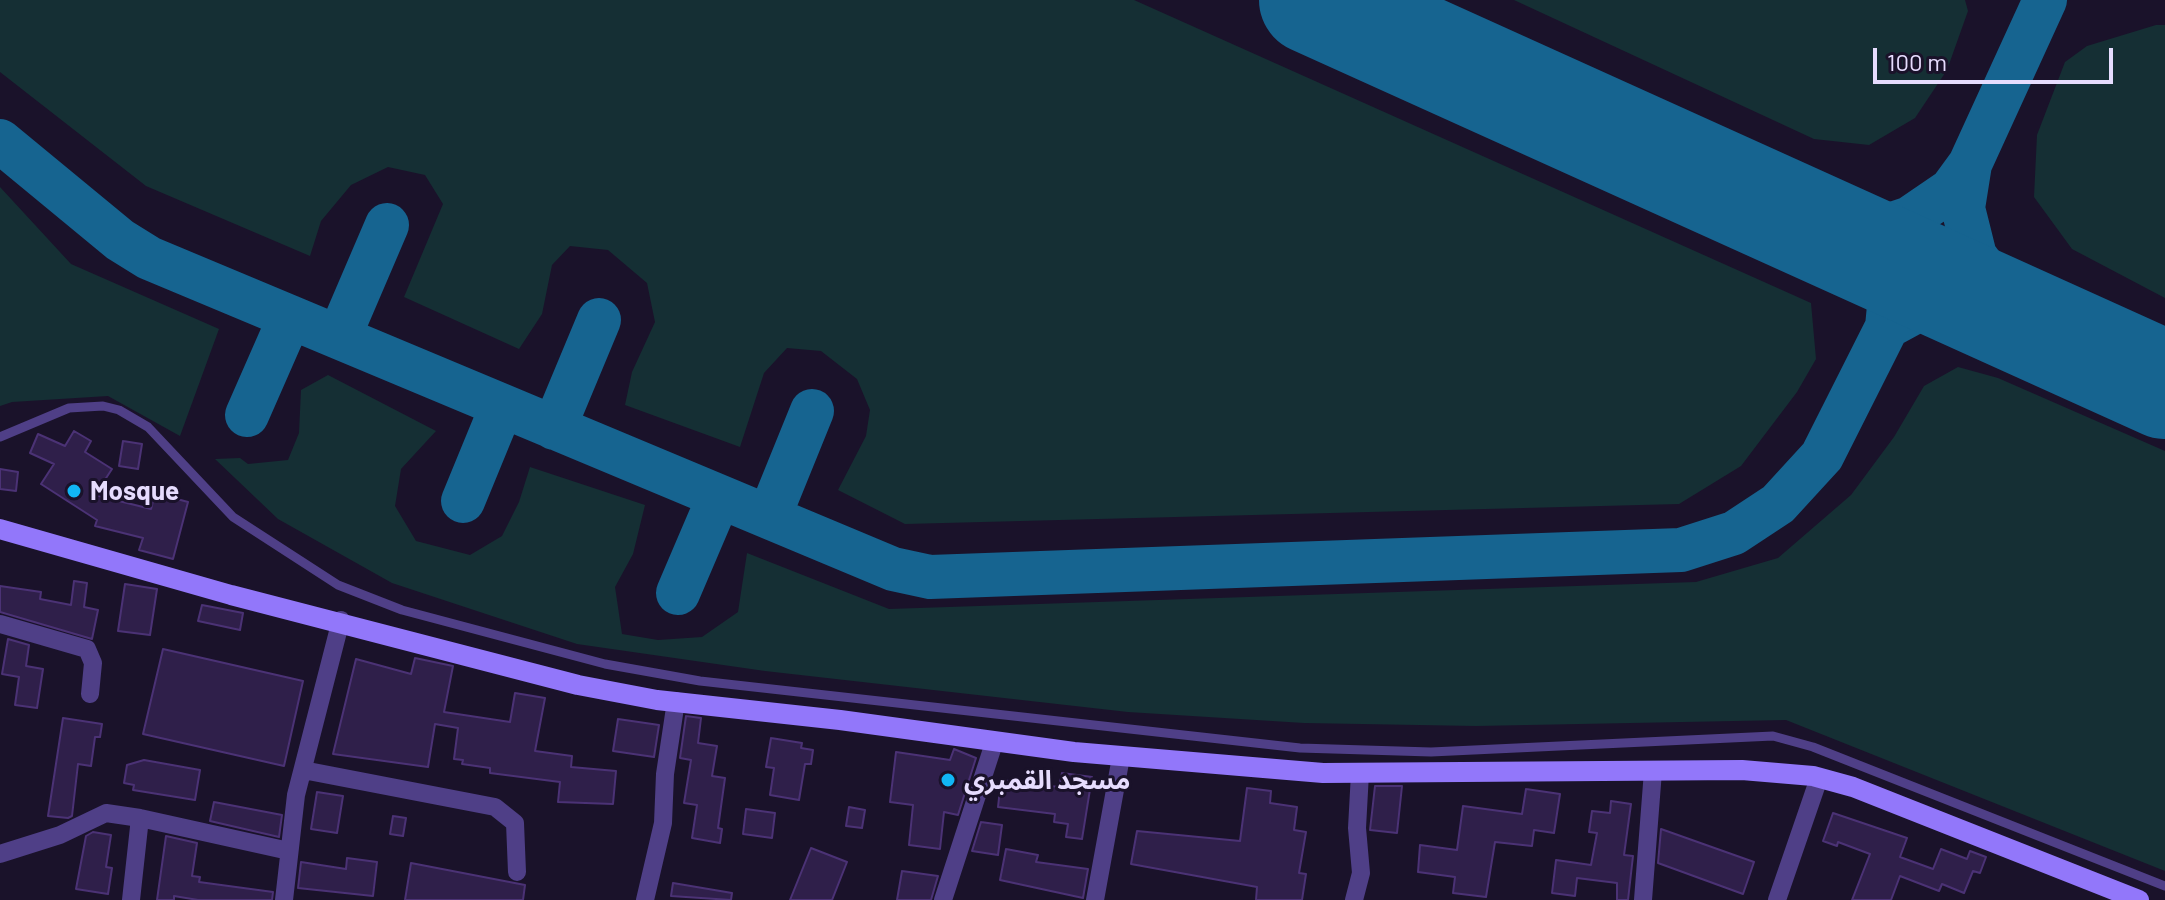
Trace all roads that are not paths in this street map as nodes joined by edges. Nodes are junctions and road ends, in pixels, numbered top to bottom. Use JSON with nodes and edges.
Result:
{"nodes":[{"id":1,"x":0,"y":437,"type":"edge"},
{"id":2,"x":0,"y":529,"type":"edge"},
{"id":3,"x":341,"y":620,"type":"junction"},
{"id":4,"x":0,"y":624,"type":"edge"},
{"id":5,"x":90,"y":694,"type":"dead end"},
{"id":6,"x":676,"y":701,"type":"junction"},
{"id":7,"x":994,"y":743,"type":"junction"},
{"id":8,"x":1121,"y":757,"type":"junction"},
{"id":9,"x":303,"y":770,"type":"junction"},
{"id":10,"x":1653,"y":771,"type":"junction"},
{"id":11,"x":1360,"y":773,"type":"junction"},
{"id":12,"x":1819,"y":778,"type":"junction"},
{"id":13,"x":140,"y":818,"type":"junction"},
{"id":14,"x":289,"y":851,"type":"junction"},
{"id":15,"x":0,"y":854,"type":"edge"},
{"id":16,"x":517,"y":872,"type":"dead end"},
{"id":17,"x":2165,"y":886,"type":"edge"},
{"id":18,"x":289,"y":899,"type":"edge"},
{"id":19,"x":131,"y":900,"type":"edge"},
{"id":20,"x":645,"y":900,"type":"edge"},
{"id":21,"x":943,"y":900,"type":"edge"},
{"id":22,"x":1095,"y":900,"type":"edge"},
{"id":23,"x":1354,"y":900,"type":"edge"},
{"id":24,"x":1643,"y":900,"type":"edge"},
{"id":25,"x":1777,"y":900,"type":"edge"},
{"id":26,"x":2139,"y":900,"type":"edge"}],
"edges":[{"from":1,"to":17,"type":"lane"},
{"from":2,"to":3,"type":"main road"},
{"from":3,"to":6,"type":"main road"},
{"from":3,"to":9,"type":"street"},
{"from":4,"to":5,"type":"street"},
{"from":6,"to":7,"type":"main road"},
{"from":6,"to":20,"type":"street"},
{"from":7,"to":8,"type":"main road"},
{"from":7,"to":21,"type":"street"},
{"from":8,"to":11,"type":"main road"},
{"from":8,"to":22,"type":"street"},
{"from":9,"to":14,"type":"street"},
{"from":9,"to":16,"type":"street"},
{"from":10,"to":11,"type":"main road"},
{"from":10,"to":12,"type":"main road"},
{"from":10,"to":24,"type":"street"},
{"from":11,"to":23,"type":"street"},
{"from":12,"to":25,"type":"street"},
{"from":12,"to":26,"type":"main road"},
{"from":13,"to":14,"type":"street"},
{"from":13,"to":15,"type":"street"},
{"from":13,"to":19,"type":"street"},
{"from":14,"to":18,"type":"street"}]}
